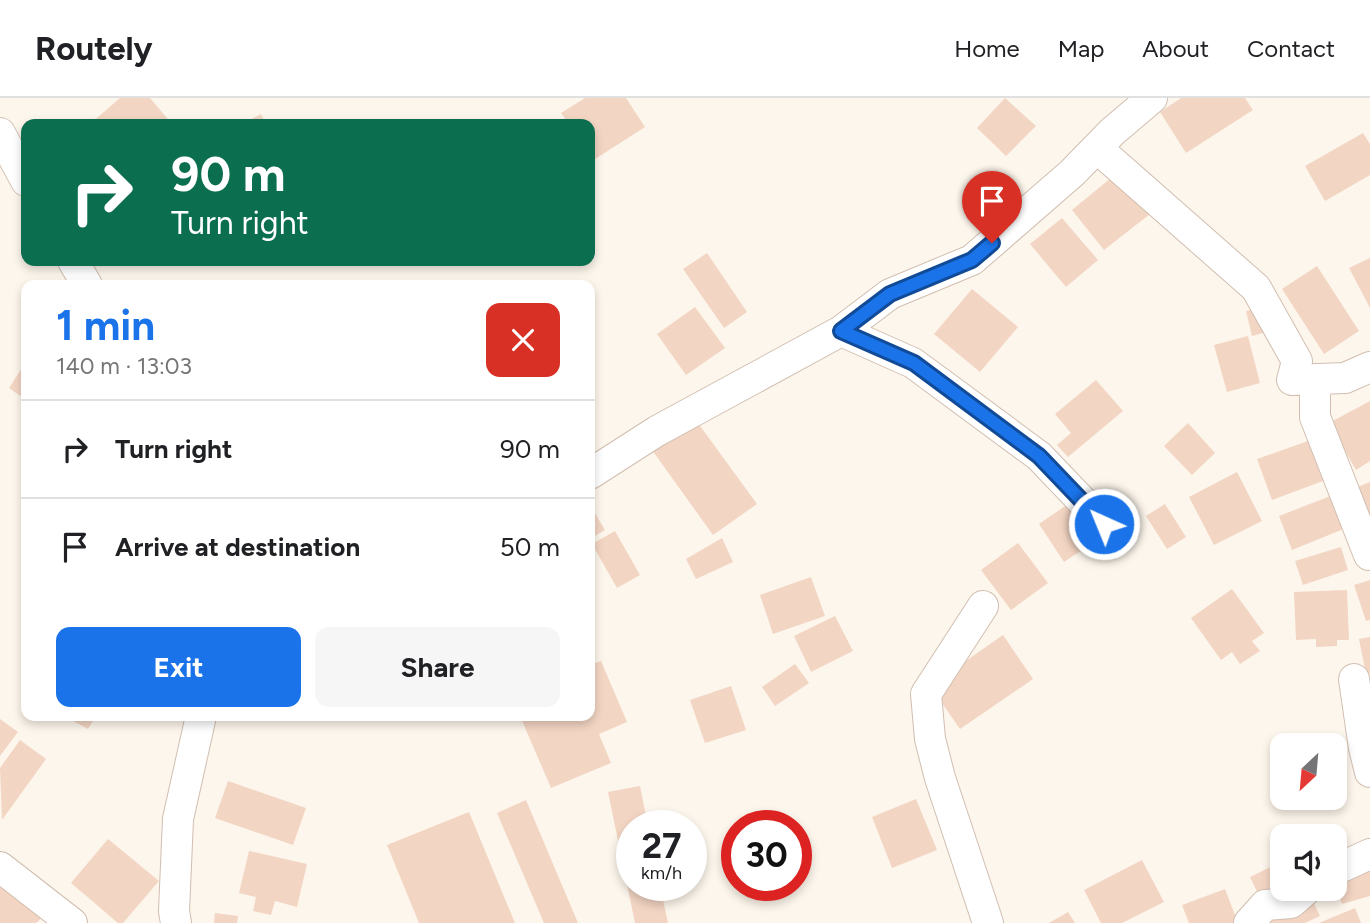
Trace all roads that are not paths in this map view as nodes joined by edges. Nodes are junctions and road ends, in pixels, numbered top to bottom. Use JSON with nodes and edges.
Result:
{"nodes":[{"id":1,"x":1140,"y":102,"type":"edge"},
{"id":2,"x":1097,"y":148,"type":"junction"},
{"id":3,"x":841,"y":331,"type":"junction"},
{"id":4,"x":1370,"y":367,"type":"edge"},
{"id":5,"x":1315,"y":380,"type":"junction"},
{"id":6,"x":595,"y":471,"type":"edge"},
{"id":7,"x":1104,"y":524,"type":"dead end"},
{"id":8,"x":1369,"y":555,"type":"edge"},
{"id":9,"x":983,"y":606,"type":"dead end"},
{"id":10,"x":1370,"y":690,"type":"edge"},
{"id":11,"x":200,"y":721,"type":"edge"},
{"id":12,"x":215,"y":721,"type":"edge"},
{"id":13,"x":192,"y":754,"type":"junction"},
{"id":14,"x":1370,"y":772,"type":"edge"},
{"id":15,"x":1370,"y":854,"type":"edge"},
{"id":16,"x":1347,"y":865,"type":"edge"},
{"id":17,"x":0,"y":867,"type":"edge"},
{"id":18,"x":1293,"y":901,"type":"edge"},
{"id":19,"x":72,"y":923,"type":"edge"},
{"id":20,"x":176,"y":923,"type":"edge"},
{"id":21,"x":988,"y":923,"type":"edge"},
{"id":22,"x":1249,"y":923,"type":"edge"}],
"edges":[{"from":1,"to":2,"type":"street"},
{"from":2,"to":3,"type":"street"},
{"from":2,"to":5,"type":"street"},
{"from":3,"to":6,"type":"street"},
{"from":3,"to":7,"type":"street"},
{"from":4,"to":5,"type":"street"},
{"from":5,"to":8,"type":"street"},
{"from":9,"to":21,"type":"street"},
{"from":10,"to":14,"type":"street"},
{"from":11,"to":13,"type":"street"},
{"from":12,"to":13,"type":"street"},
{"from":13,"to":20,"type":"street"},
{"from":15,"to":16,"type":"street"},
{"from":17,"to":19,"type":"street"},
{"from":18,"to":22,"type":"street"}]}
